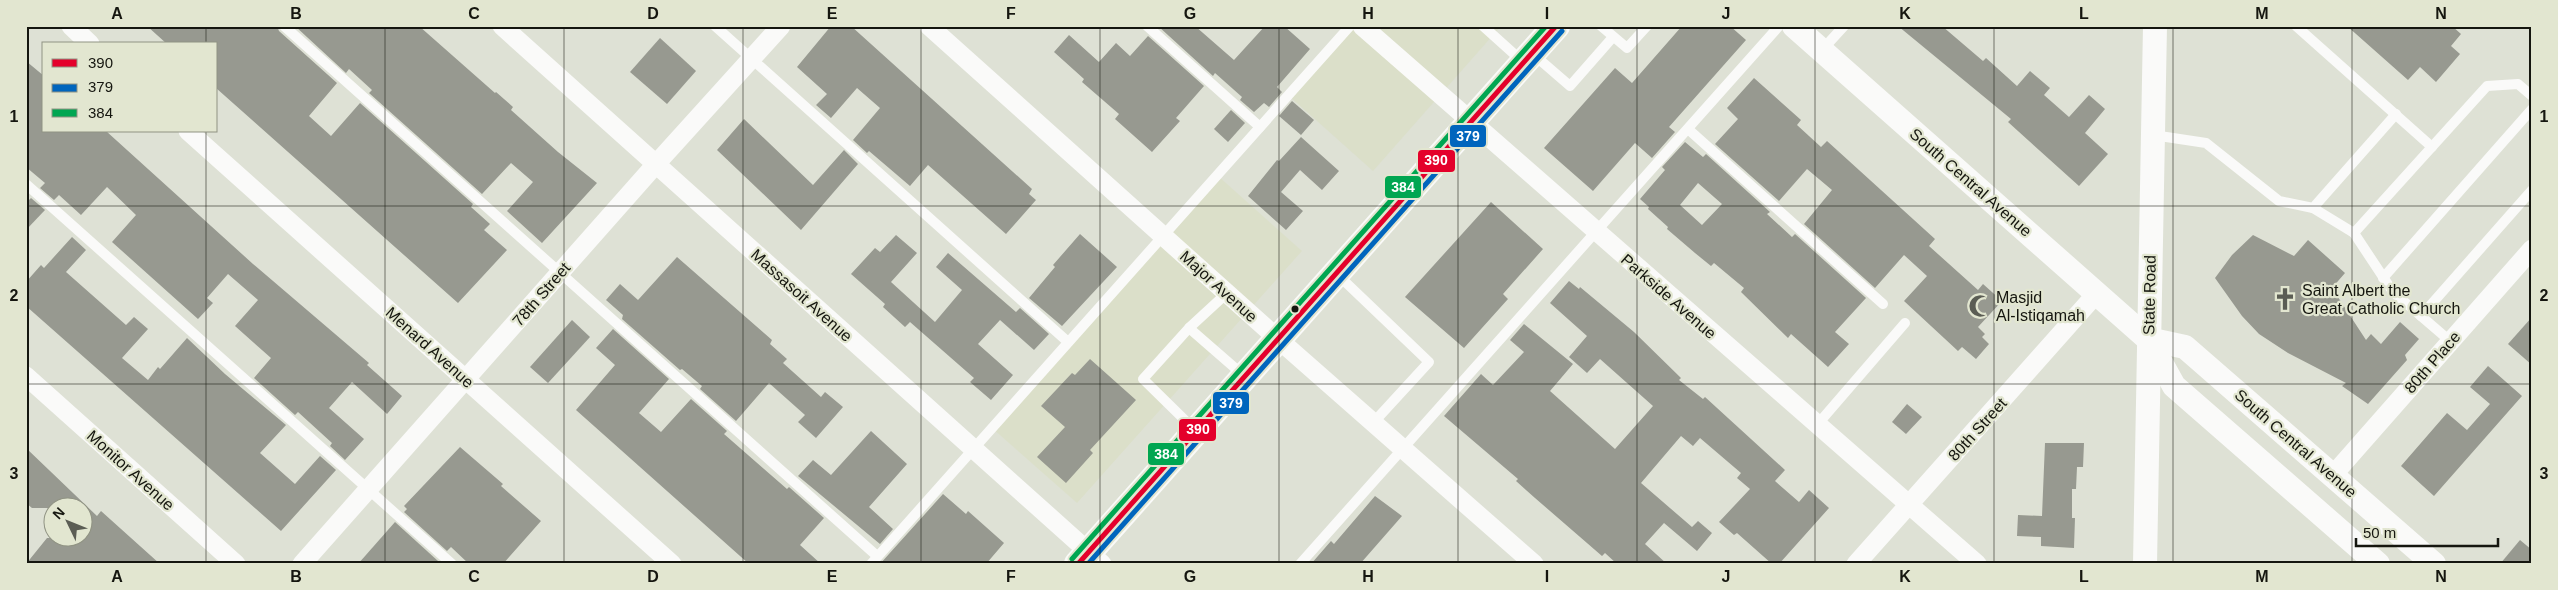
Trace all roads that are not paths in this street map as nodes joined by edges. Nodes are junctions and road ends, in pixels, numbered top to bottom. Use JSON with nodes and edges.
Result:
{"nodes":[{"id":1,"x":71,"y":26,"type":"edge"},
{"id":2,"x":284,"y":26,"type":"edge"},
{"id":3,"x":502,"y":26,"type":"edge"},
{"id":4,"x":716,"y":26,"type":"edge"},
{"id":5,"x":781,"y":26,"type":"edge"},
{"id":6,"x":929,"y":26,"type":"edge"},
{"id":7,"x":1148,"y":26,"type":"edge"},
{"id":8,"x":1350,"y":26,"type":"edge"},
{"id":9,"x":1362,"y":26,"type":"edge"},
{"id":10,"x":1483,"y":26,"type":"edge"},
{"id":11,"x":1556,"y":26,"type":"edge"},
{"id":12,"x":1600,"y":26,"type":"edge"},
{"id":13,"x":1647,"y":26,"type":"edge"},
{"id":14,"x":1779,"y":26,"type":"edge"},
{"id":15,"x":1794,"y":26,"type":"edge"},
{"id":16,"x":1844,"y":26,"type":"edge"},
{"id":17,"x":2155,"y":26,"type":"edge"},
{"id":18,"x":2296,"y":26,"type":"edge"},
{"id":19,"x":1613,"y":37,"type":"junction"},
{"id":20,"x":88,"y":42,"type":"edge"},
{"id":21,"x":1822,"y":50,"type":"junction"},
{"id":22,"x":1528,"y":58,"type":"junction"},
{"id":23,"x":752,"y":59,"type":"junction"},
{"id":24,"x":2532,"y":96,"type":"edge"},
{"id":25,"x":2532,"y":109,"type":"edge"},
{"id":26,"x":2396,"y":114,"type":"junction"},
{"id":27,"x":1470,"y":123,"type":"junction"},
{"id":28,"x":1260,"y":127,"type":"junction"},
{"id":29,"x":1688,"y":129,"type":"junction"},
{"id":30,"x":189,"y":132,"type":"edge"},
{"id":31,"x":2153,"y":135,"type":"junction"},
{"id":32,"x":2432,"y":147,"type":"junction"},
{"id":33,"x":656,"y":164,"type":"junction"},
{"id":34,"x":26,"y":184,"type":"edge"},
{"id":35,"x":2532,"y":190,"type":"edge"},
{"id":36,"x":2313,"y":208,"type":"junction"},
{"id":37,"x":1596,"y":232,"type":"junction"},
{"id":38,"x":2354,"y":233,"type":"junction"},
{"id":39,"x":1163,"y":236,"type":"junction"},
{"id":40,"x":2532,"y":249,"type":"edge"},
{"id":41,"x":560,"y":273,"type":"junction"},
{"id":42,"x":1336,"y":273,"type":"junction"},
{"id":43,"x":2384,"y":278,"type":"junction"},
{"id":44,"x":1227,"y":293,"type":"junction"},
{"id":45,"x":2097,"y":293,"type":"junction"},
{"id":46,"x":1883,"y":304,"type":"dead end"},
{"id":47,"x":2421,"y":316,"type":"junction"},
{"id":48,"x":1905,"y":323,"type":"dead end"},
{"id":49,"x":1189,"y":328,"type":"junction"},
{"id":50,"x":1278,"y":339,"type":"junction"},
{"id":51,"x":2148,"y":339,"type":"junction"},
{"id":52,"x":2450,"y":341,"type":"junction"},
{"id":53,"x":1068,"y":342,"type":"junction"},
{"id":54,"x":26,"y":376,"type":"edge"},
{"id":55,"x":1245,"y":376,"type":"junction"},
{"id":56,"x":465,"y":379,"type":"junction"},
{"id":57,"x":1373,"y":423,"type":"junction"},
{"id":58,"x":1818,"y":425,"type":"junction"},
{"id":59,"x":1196,"y":431,"type":"junction"},
{"id":60,"x":973,"y":448,"type":"junction"},
{"id":61,"x":1403,"y":449,"type":"junction"},
{"id":62,"x":2333,"y":475,"type":"junction"},
{"id":63,"x":369,"y":490,"type":"junction"},
{"id":64,"x":1909,"y":505,"type":"junction"},
{"id":65,"x":874,"y":560,"type":"edge"},
{"id":66,"x":1090,"y":560,"type":"edge"},
{"id":67,"x":236,"y":564,"type":"edge"},
{"id":68,"x":302,"y":564,"type":"edge"},
{"id":69,"x":452,"y":564,"type":"edge"},
{"id":70,"x":672,"y":564,"type":"edge"},
{"id":71,"x":1300,"y":564,"type":"edge"},
{"id":72,"x":1534,"y":564,"type":"edge"},
{"id":73,"x":1856,"y":564,"type":"edge"},
{"id":74,"x":1977,"y":564,"type":"edge"},
{"id":75,"x":2145,"y":564,"type":"edge"},
{"id":76,"x":2378,"y":564,"type":"edge"},
{"id":77,"x":2434,"y":564,"type":"edge"}],
"edges":[{"from":1,"to":20,"type":"street"},
{"from":2,"to":41,"type":"lane"},
{"from":3,"to":33,"type":"street","name":"Massasoit Avenue"},
{"from":4,"to":23,"type":"lane"},
{"from":5,"to":23,"type":"street","name":"78th Street"},
{"from":6,"to":39,"type":"street","name":"Major Avenue"},
{"from":7,"to":28,"type":"lane"},
{"from":8,"to":28,"type":"lane"},
{"from":9,"to":27,"type":"street","name":"Parkside Avenue"},
{"from":10,"to":22,"type":"lane"},
{"from":11,"to":22,"type":"main road"},
{"from":12,"to":19,"type":"lane"},
{"from":13,"to":19,"type":"lane"},
{"from":14,"to":29,"type":"lane"},
{"from":15,"to":21,"type":"street","name":"South Central Avenue"},
{"from":16,"to":21,"type":"lane"},
{"from":17,"to":31,"type":"street","name":"State Road"},
{"from":18,"to":26,"type":"lane"},
{"from":19,"to":22,"type":"lane"},
{"from":21,"to":45,"type":"street","name":"South Central Avenue"},
{"from":22,"to":27,"type":"main road"},
{"from":23,"to":33,"type":"street","name":"78th Street"},
{"from":23,"to":53,"type":"lane"},
{"from":24,"to":32,"type":"lane"},
{"from":25,"to":43,"type":"lane"},
{"from":26,"to":32,"type":"lane"},
{"from":26,"to":36,"type":"lane"},
{"from":27,"to":37,"type":"street","name":"Parkside Avenue"},
{"from":27,"to":42,"type":"main road"},
{"from":28,"to":39,"type":"lane"},
{"from":29,"to":37,"type":"lane"},
{"from":29,"to":46,"type":"lane"},
{"from":30,"to":56,"type":"street","name":"Menard Avenue"},
{"from":31,"to":36,"type":"lane"},
{"from":31,"to":51,"type":"street","name":"State Road"},
{"from":32,"to":38,"type":"lane"},
{"from":33,"to":41,"type":"street","name":"78th Street"},
{"from":33,"to":60,"type":"street","name":"Massasoit Avenue"},
{"from":34,"to":63,"type":"lane"},
{"from":35,"to":47,"type":"lane"},
{"from":36,"to":38,"type":"lane"},
{"from":37,"to":58,"type":"street","name":"Parkside Avenue"},
{"from":37,"to":61,"type":"lane"},
{"from":38,"to":43,"type":"lane"},
{"from":39,"to":44,"type":"street","name":"Major Avenue"},
{"from":39,"to":53,"type":"lane"},
{"from":40,"to":52,"type":"street","name":"80th Place"},
{"from":41,"to":56,"type":"street","name":"78th Street"},
{"from":41,"to":65,"type":"lane"},
{"from":42,"to":50,"type":"main road"},
{"from":42,"to":57,"type":"lane"},
{"from":43,"to":47,"type":"lane"},
{"from":44,"to":49,"type":"lane"},
{"from":44,"to":50,"type":"street","name":"Major Avenue"},
{"from":45,"to":51,"type":"street","name":"South Central Avenue"},
{"from":45,"to":64,"type":"street","name":"80th Street"},
{"from":47,"to":52,"type":"lane"},
{"from":48,"to":58,"type":"lane"},
{"from":49,"to":55,"type":"lane"},
{"from":49,"to":59,"type":"lane"},
{"from":50,"to":55,"type":"main road"},
{"from":50,"to":57,"type":"street","name":"Major Avenue"},
{"from":51,"to":62,"type":"street","name":"South Central Avenue"},
{"from":51,"to":75,"type":"street","name":"State Road"},
{"from":51,"to":76,"type":"street","name":"South Central Avenue"},
{"from":52,"to":62,"type":"street","name":"80th Place"},
{"from":53,"to":60,"type":"lane"},
{"from":54,"to":67,"type":"street","name":"Monitor Avenue"},
{"from":55,"to":59,"type":"main road"},
{"from":56,"to":63,"type":"street","name":"78th Street"},
{"from":56,"to":70,"type":"street","name":"Menard Avenue"},
{"from":57,"to":61,"type":"street","name":"Major Avenue"},
{"from":58,"to":64,"type":"street","name":"Parkside Avenue"},
{"from":59,"to":66,"type":"main road"},
{"from":60,"to":65,"type":"lane"},
{"from":60,"to":66,"type":"street","name":"Massasoit Avenue"},
{"from":61,"to":71,"type":"lane"},
{"from":61,"to":72,"type":"street","name":"Major Avenue"},
{"from":62,"to":77,"type":"street","name":"South Central Avenue"},
{"from":63,"to":68,"type":"street","name":"78th Street"},
{"from":63,"to":69,"type":"lane"},
{"from":64,"to":73,"type":"street","name":"80th Street"},
{"from":64,"to":74,"type":"street","name":"Parkside Avenue"}]}
